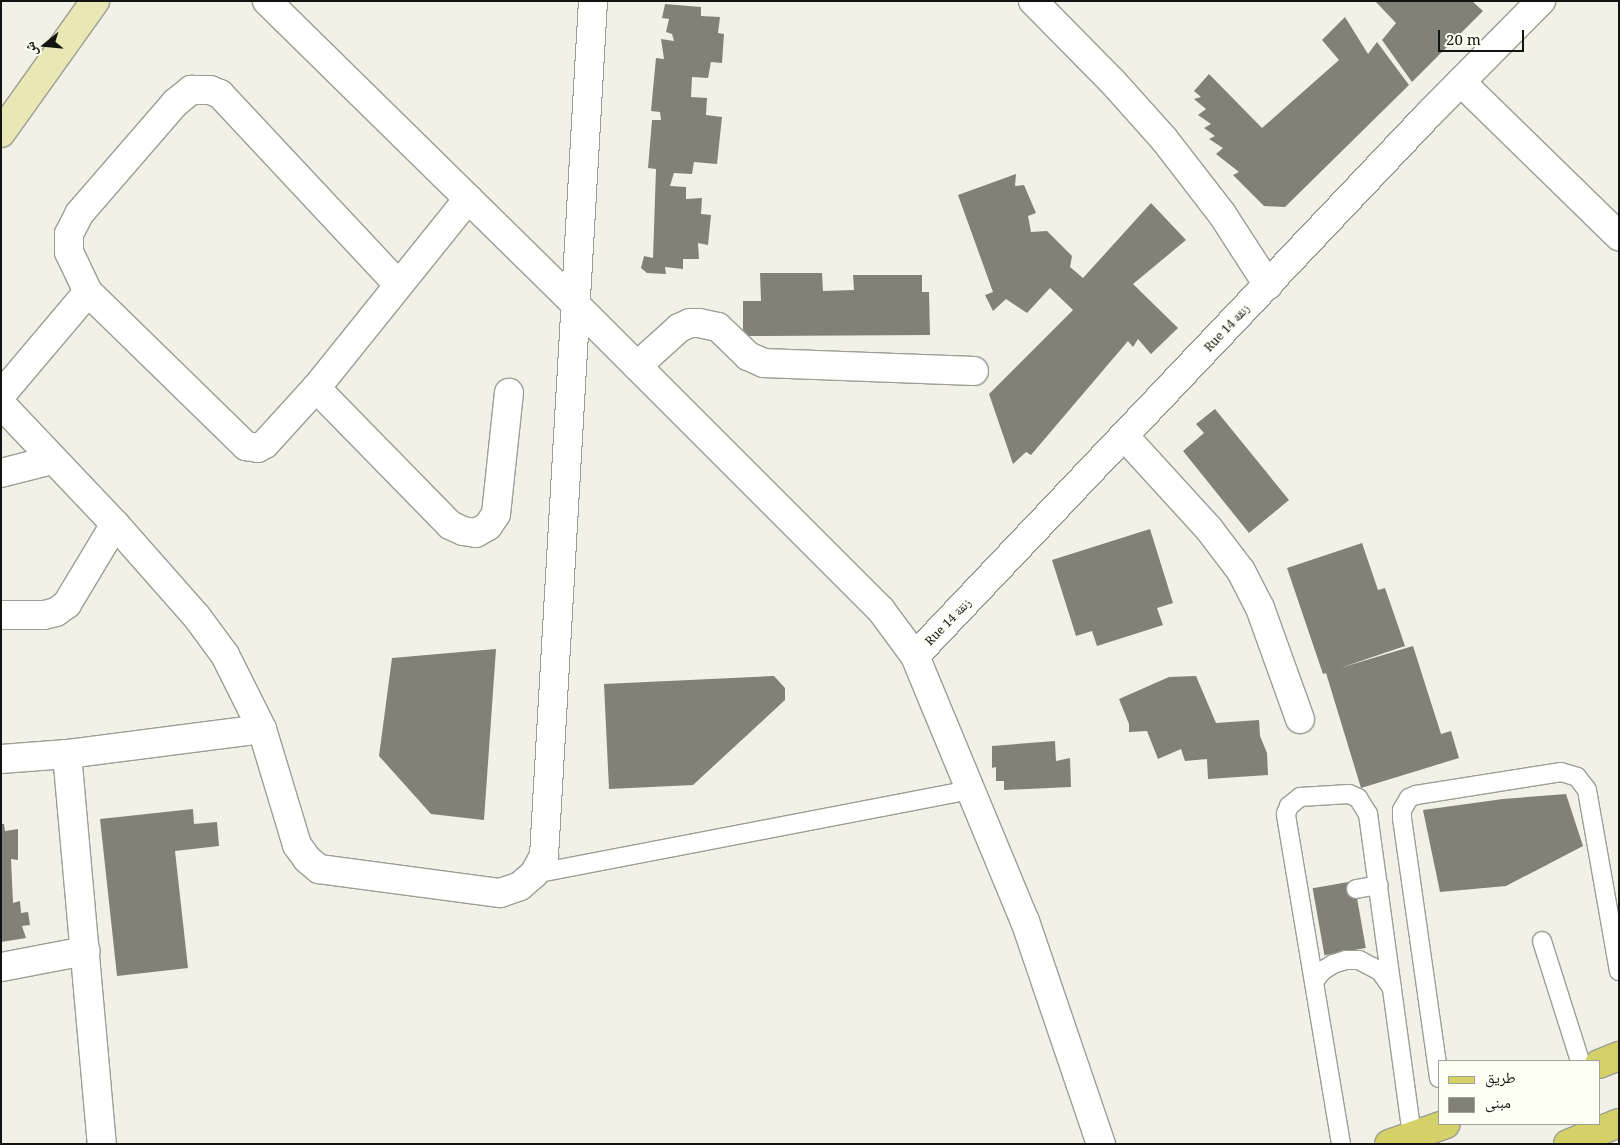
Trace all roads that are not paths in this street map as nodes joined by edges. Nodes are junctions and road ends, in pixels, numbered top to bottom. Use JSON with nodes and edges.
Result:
{"nodes":[{"id":1,"x":95,"y":1,"type":"edge"},
{"id":2,"x":267,"y":1,"type":"edge"},
{"id":3,"x":593,"y":1,"type":"edge"},
{"id":4,"x":1033,"y":1,"type":"edge"},
{"id":5,"x":1541,"y":1,"type":"edge"},
{"id":6,"x":1461,"y":82,"type":"junction"},
{"id":7,"x":1,"y":133,"type":"edge"},
{"id":8,"x":468,"y":199,"type":"junction"},
{"id":9,"x":1619,"y":236,"type":"edge"},
{"id":10,"x":398,"y":284,"type":"junction"},
{"id":11,"x":1268,"y":285,"type":"junction"},
{"id":12,"x":88,"y":292,"type":"junction"},
{"id":13,"x":576,"y":305,"type":"junction"},
{"id":14,"x":637,"y":366,"type":"junction"},
{"id":15,"x":974,"y":371,"type":"dead end"},
{"id":16,"x":316,"y":388,"type":"junction"},
{"id":17,"x":509,"y":392,"type":"dead end"},
{"id":18,"x":1,"y":394,"type":"edge"},
{"id":19,"x":1,"y":404,"type":"edge"},
{"id":20,"x":1125,"y":437,"type":"junction"},
{"id":21,"x":52,"y":460,"type":"junction"},
{"id":22,"x":1,"y":473,"type":"edge"},
{"id":23,"x":115,"y":524,"type":"junction"},
{"id":24,"x":1,"y":615,"type":"edge"},
{"id":25,"x":915,"y":656,"type":"junction"},
{"id":26,"x":1300,"y":719,"type":"dead end"},
{"id":27,"x":262,"y":729,"type":"junction"},
{"id":28,"x":67,"y":754,"type":"junction"},
{"id":29,"x":1,"y":759,"type":"edge"},
{"id":30,"x":971,"y":790,"type":"junction"},
{"id":31,"x":534,"y":874,"type":"junction"},
{"id":32,"x":1379,"y":885,"type":"junction"},
{"id":33,"x":1356,"y":889,"type":"dead end"},
{"id":34,"x":1542,"y":941,"type":"dead end"},
{"id":35,"x":85,"y":951,"type":"junction"},
{"id":36,"x":1,"y":967,"type":"edge"},
{"id":37,"x":1619,"y":971,"type":"edge"},
{"id":38,"x":1314,"y":982,"type":"junction"},
{"id":39,"x":1392,"y":988,"type":"junction"},
{"id":40,"x":1619,"y":1056,"type":"edge"},
{"id":41,"x":1580,"y":1060,"type":"edge"},
{"id":42,"x":1600,"y":1064,"type":"edge"},
{"id":43,"x":1438,"y":1071,"type":"edge"},
{"id":44,"x":1619,"y":1123,"type":"edge"},
{"id":45,"x":1443,"y":1125,"type":"edge"},
{"id":46,"x":1400,"y":1140,"type":"edge"},
{"id":47,"x":102,"y":1144,"type":"edge"},
{"id":48,"x":1101,"y":1144,"type":"edge"},
{"id":49,"x":1341,"y":1144,"type":"edge"},
{"id":50,"x":1568,"y":1144,"type":"edge"}],
"edges":[{"from":1,"to":7,"type":"street"},
{"from":2,"to":8,"type":"street"},
{"from":3,"to":13,"type":"street"},
{"from":4,"to":11,"type":"street"},
{"from":5,"to":6,"type":"street","name":"Rue 14 زنقة"},
{"from":6,"to":9,"type":"street"},
{"from":6,"to":11,"type":"street","name":"Rue 14 زنقة"},
{"from":8,"to":10,"type":"street"},
{"from":8,"to":13,"type":"street"},
{"from":10,"to":12,"type":"street"},
{"from":10,"to":16,"type":"street"},
{"from":11,"to":20,"type":"street","name":"Rue 14 زنقة"},
{"from":12,"to":16,"type":"street"},
{"from":12,"to":18,"type":"street"},
{"from":13,"to":14,"type":"street"},
{"from":13,"to":31,"type":"street"},
{"from":14,"to":15,"type":"street"},
{"from":14,"to":25,"type":"street"},
{"from":16,"to":17,"type":"street"},
{"from":19,"to":21,"type":"street"},
{"from":20,"to":25,"type":"street","name":"Rue 14 زنقة"},
{"from":20,"to":26,"type":"street"},
{"from":21,"to":22,"type":"street"},
{"from":21,"to":23,"type":"street"},
{"from":23,"to":24,"type":"street"},
{"from":23,"to":27,"type":"street"},
{"from":25,"to":30,"type":"street"},
{"from":27,"to":28,"type":"street"},
{"from":27,"to":31,"type":"street"},
{"from":28,"to":29,"type":"street"},
{"from":28,"to":35,"type":"street"},
{"from":30,"to":31,"type":"lane"},
{"from":30,"to":48,"type":"street"},
{"from":32,"to":33,"type":"lane"},
{"from":32,"to":38,"type":"lane"},
{"from":32,"to":39,"type":"lane"},
{"from":34,"to":41,"type":"lane"},
{"from":35,"to":36,"type":"street"},
{"from":35,"to":47,"type":"street"},
{"from":37,"to":43,"type":"lane"},
{"from":38,"to":39,"type":"lane"},
{"from":38,"to":49,"type":"lane"},
{"from":39,"to":46,"type":"lane"},
{"from":40,"to":42,"type":"main road"},
{"from":44,"to":50,"type":"main road"},
{"from":45,"to":46,"type":"main road"}]}
